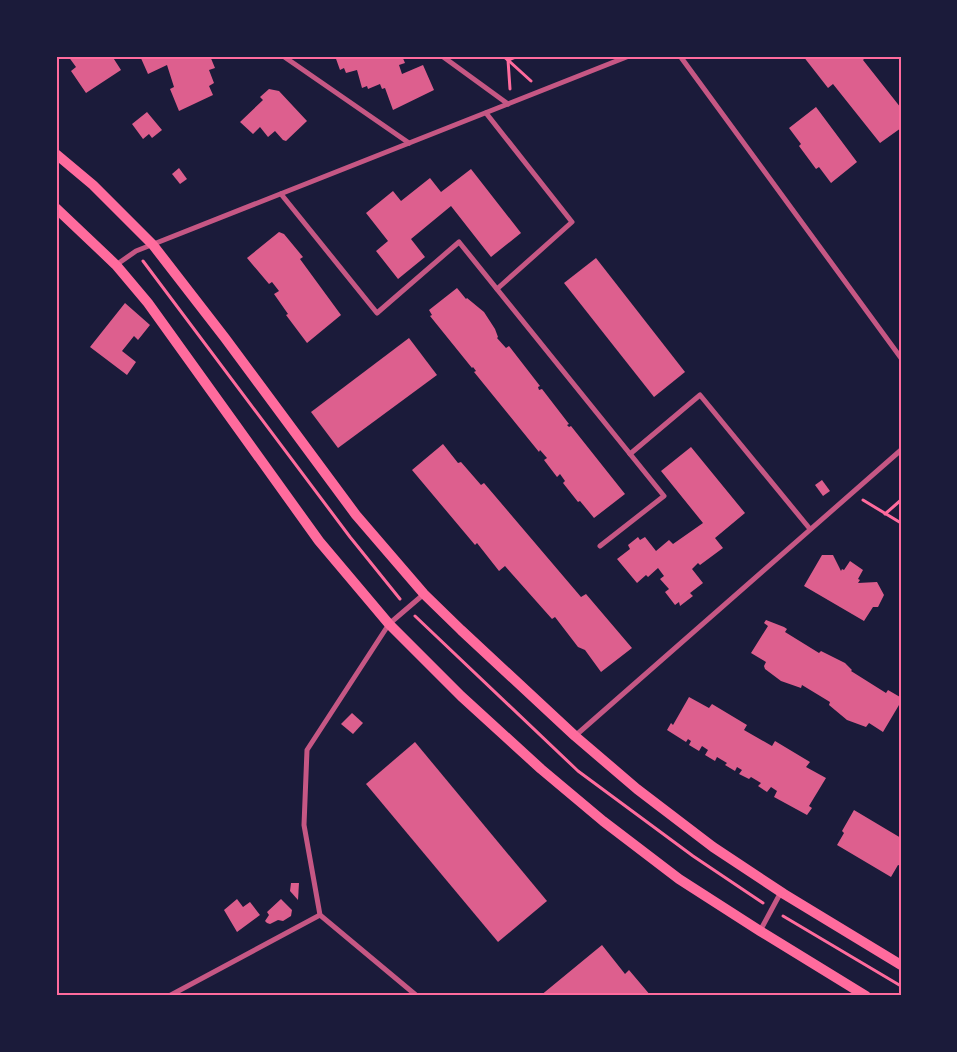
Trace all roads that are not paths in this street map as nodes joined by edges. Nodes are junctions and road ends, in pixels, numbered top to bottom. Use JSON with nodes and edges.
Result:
{"nodes":[{"id":1,"x":283,"y":56,"type":"edge"},
{"id":2,"x":442,"y":56,"type":"edge"},
{"id":3,"x":629,"y":56,"type":"edge"},
{"id":4,"x":680,"y":56,"type":"edge"},
{"id":5,"x":509,"y":104,"type":"junction"},
{"id":6,"x":486,"y":113,"type":"junction"},
{"id":7,"x":409,"y":143,"type":"junction"},
{"id":8,"x":56,"y":154,"type":"edge"},
{"id":9,"x":282,"y":194,"type":"junction"},
{"id":10,"x":56,"y":208,"type":"edge"},
{"id":11,"x":153,"y":244,"type":"junction"},
{"id":12,"x":116,"y":265,"type":"junction"},
{"id":13,"x":497,"y":289,"type":"junction"},
{"id":14,"x":901,"y":358,"type":"edge"},
{"id":15,"x":901,"y":450,"type":"edge"},
{"id":16,"x":630,"y":454,"type":"junction"},
{"id":17,"x":810,"y":530,"type":"junction"},
{"id":18,"x":600,"y":546,"type":"dead end"},
{"id":19,"x":424,"y":594,"type":"junction"},
{"id":20,"x":390,"y":624,"type":"junction"},
{"id":21,"x":575,"y":736,"type":"junction"},
{"id":22,"x":781,"y":892,"type":"junction"},
{"id":23,"x":320,"y":915,"type":"junction"},
{"id":24,"x":760,"y":931,"type":"junction"},
{"id":25,"x":901,"y":965,"type":"edge"},
{"id":26,"x":864,"y":995,"type":"edge"},
{"id":27,"x":169,"y":996,"type":"edge"},
{"id":28,"x":417,"y":996,"type":"edge"}],
"edges":[{"from":1,"to":7,"type":"street"},
{"from":2,"to":5,"type":"street"},
{"from":3,"to":5,"type":"street"},
{"from":4,"to":14,"type":"street"},
{"from":5,"to":6,"type":"street"},
{"from":6,"to":7,"type":"street"},
{"from":6,"to":13,"type":"street"},
{"from":7,"to":9,"type":"street"},
{"from":8,"to":11,"type":"main road"},
{"from":9,"to":11,"type":"street"},
{"from":9,"to":13,"type":"street"},
{"from":10,"to":12,"type":"main road"},
{"from":11,"to":12,"type":"street"},
{"from":11,"to":19,"type":"main road"},
{"from":12,"to":20,"type":"main road"},
{"from":13,"to":16,"type":"street"},
{"from":15,"to":17,"type":"street"},
{"from":16,"to":17,"type":"street"},
{"from":16,"to":18,"type":"street"},
{"from":17,"to":21,"type":"street"},
{"from":19,"to":20,"type":"street"},
{"from":19,"to":21,"type":"main road"},
{"from":20,"to":23,"type":"street"},
{"from":20,"to":24,"type":"main road"},
{"from":21,"to":22,"type":"main road"},
{"from":22,"to":24,"type":"street"},
{"from":22,"to":25,"type":"main road"},
{"from":23,"to":27,"type":"street"},
{"from":23,"to":28,"type":"street"},
{"from":24,"to":26,"type":"main road"}]}
